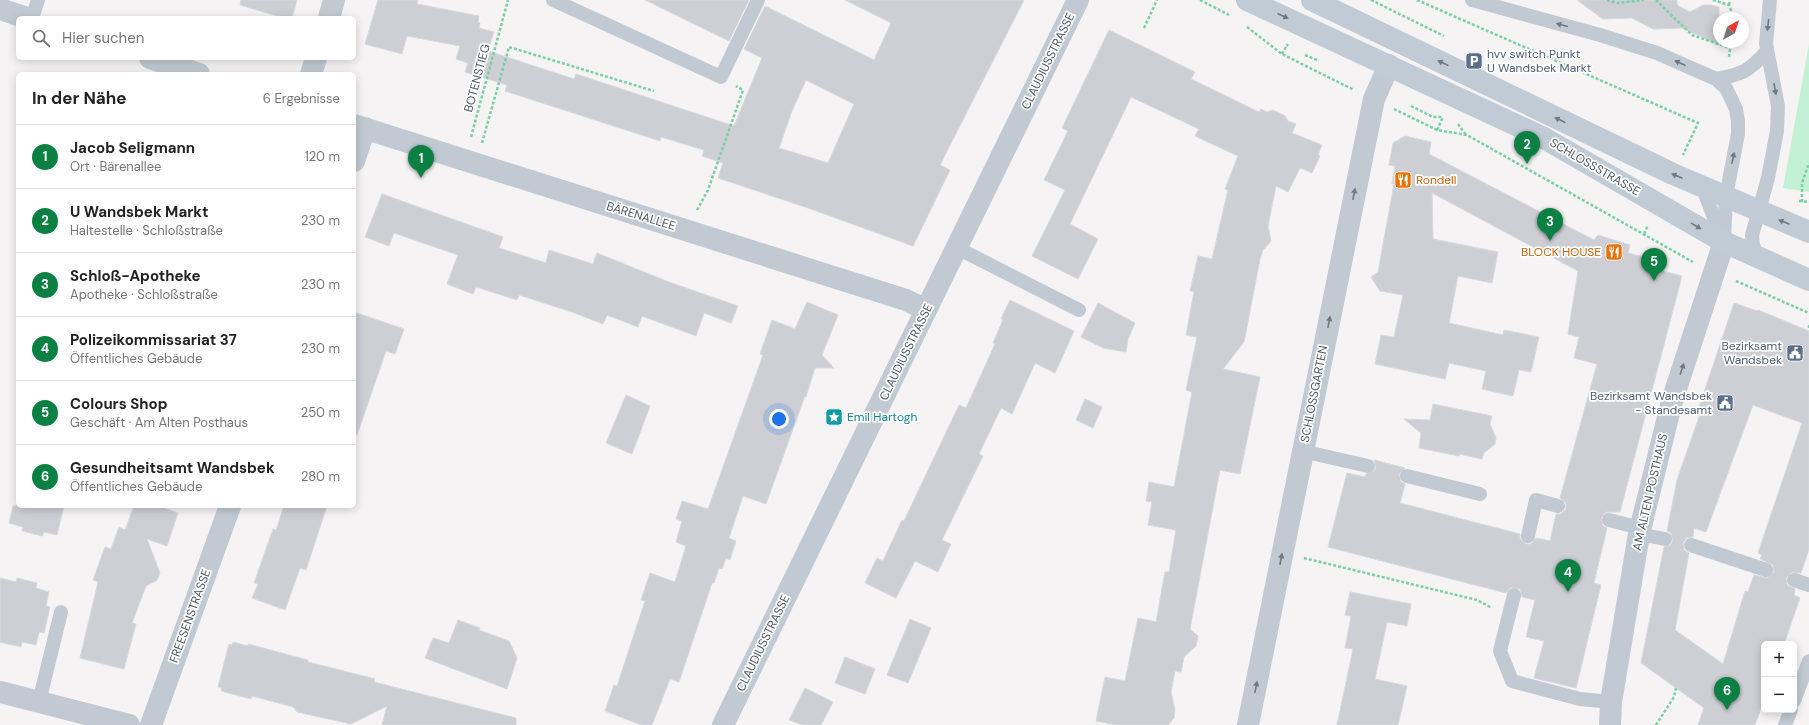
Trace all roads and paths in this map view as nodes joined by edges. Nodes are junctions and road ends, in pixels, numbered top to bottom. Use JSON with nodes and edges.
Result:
{"nodes":[{"id":1,"x":38,"y":0,"type":"edge"},
{"id":2,"x":334,"y":0,"type":"edge"},
{"id":3,"x":508,"y":0,"type":"edge"},
{"id":4,"x":554,"y":0,"type":"edge"},
{"id":5,"x":758,"y":0,"type":"edge"},
{"id":6,"x":1078,"y":0,"type":"edge"},
{"id":7,"x":1157,"y":0,"type":"edge"},
{"id":8,"x":1200,"y":0,"type":"edge"},
{"id":9,"x":1247,"y":0,"type":"edge"},
{"id":10,"x":1312,"y":0,"type":"edge"},
{"id":11,"x":1417,"y":0,"type":"edge"},
{"id":12,"x":1472,"y":0,"type":"edge"},
{"id":13,"x":1607,"y":0,"type":"edge"},
{"id":14,"x":1644,"y":0,"type":"edge"},
{"id":15,"x":1656,"y":0,"type":"edge"},
{"id":16,"x":1713,"y":0,"type":"edge"},
{"id":17,"x":1730,"y":0,"type":"edge"},
{"id":18,"x":1770,"y":0,"type":"edge"},
{"id":19,"x":1729,"y":4,"type":"junction"},
{"id":20,"x":0,"y":9,"type":"edge"},
{"id":21,"x":1732,"y":12,"type":"edge"},
{"id":22,"x":21,"y":16,"type":"edge"},
{"id":23,"x":33,"y":16,"type":"edge"},
{"id":24,"x":330,"y":16,"type":"edge"},
{"id":25,"x":1230,"y":16,"type":"dead end"},
{"id":26,"x":1242,"y":24,"type":"dead end"},
{"id":27,"x":1144,"y":28,"type":"dead end"},
{"id":28,"x":1713,"y":42,"type":"edge"},
{"id":29,"x":1292,"y":48,"type":"dead end"},
{"id":30,"x":1766,"y":51,"type":"junction"},
{"id":31,"x":1302,"y":53,"type":"dead end"},
{"id":32,"x":1282,"y":54,"type":"junction"},
{"id":33,"x":156,"y":60,"type":"edge"},
{"id":34,"x":315,"y":60,"type":"edge"},
{"id":35,"x":1319,"y":61,"type":"dead end"},
{"id":36,"x":1389,"y":65,"type":"junction"},
{"id":37,"x":193,"y":72,"type":"edge"},
{"id":38,"x":312,"y":72,"type":"edge"},
{"id":39,"x":721,"y":77,"type":"junction"},
{"id":40,"x":1716,"y":79,"type":"junction"},
{"id":41,"x":654,"y":91,"type":"dead end"},
{"id":42,"x":1374,"y":99,"type":"junction"},
{"id":43,"x":1411,"y":106,"type":"dead end"},
{"id":44,"x":1433,"y":116,"type":"dead end"},
{"id":45,"x":1443,"y":117,"type":"dead end"},
{"id":46,"x":360,"y":127,"type":"edge"},
{"id":47,"x":1437,"y":130,"type":"junction"},
{"id":48,"x":356,"y":150,"type":"edge"},
{"id":49,"x":1681,"y":158,"type":"dead end"},
{"id":50,"x":470,"y":163,"type":"junction"},
{"id":51,"x":1809,"y":163,"type":"edge"},
{"id":52,"x":1702,"y":186,"type":"junction"},
{"id":53,"x":708,"y":190,"type":"dead end"},
{"id":54,"x":1726,"y":196,"type":"junction"},
{"id":55,"x":1809,"y":202,"type":"edge"},
{"id":56,"x":1758,"y":211,"type":"junction"},
{"id":57,"x":1809,"y":232,"type":"edge"},
{"id":58,"x":1724,"y":242,"type":"junction"},
{"id":59,"x":957,"y":248,"type":"junction"},
{"id":60,"x":1758,"y":258,"type":"junction"},
{"id":61,"x":1714,"y":272,"type":"junction"},
{"id":62,"x":1809,"y":280,"type":"edge"},
{"id":63,"x":926,"y":310,"type":"junction"},
{"id":64,"x":1079,"y":310,"type":"dead end"},
{"id":65,"x":1809,"y":313,"type":"edge"},
{"id":66,"x":1302,"y":451,"type":"junction"},
{"id":67,"x":1368,"y":466,"type":"dead end"},
{"id":68,"x":1407,"y":476,"type":"dead end"},
{"id":69,"x":1480,"y":494,"type":"dead end"},
{"id":70,"x":1558,"y":506,"type":"dead end"},
{"id":71,"x":229,"y":508,"type":"edge"},
{"id":72,"x":1609,"y":520,"type":"dead end"},
{"id":73,"x":1640,"y":531,"type":"junction"},
{"id":74,"x":1528,"y":536,"type":"dead end"},
{"id":75,"x":1665,"y":539,"type":"dead end"},
{"id":76,"x":1691,"y":545,"type":"dead end"},
{"id":77,"x":1306,"y":550,"type":"dead end"},
{"id":78,"x":1766,"y":570,"type":"dead end"},
{"id":79,"x":1794,"y":580,"type":"dead end"},
{"id":80,"x":1809,"y":585,"type":"edge"},
{"id":81,"x":1514,"y":594,"type":"dead end"},
{"id":82,"x":61,"y":612,"type":"dead end"},
{"id":83,"x":1508,"y":617,"type":"junction"},
{"id":84,"x":1809,"y":661,"type":"edge"},
{"id":85,"x":1676,"y":688,"type":"dead end"},
{"id":86,"x":0,"y":692,"type":"edge"},
{"id":87,"x":1797,"y":693,"type":"edge"},
{"id":88,"x":39,"y":702,"type":"junction"},
{"id":89,"x":1611,"y":702,"type":"junction"},
{"id":90,"x":1790,"y":713,"type":"edge"},
{"id":91,"x":129,"y":725,"type":"edge"},
{"id":92,"x":151,"y":725,"type":"edge"},
{"id":93,"x":723,"y":725,"type":"edge"},
{"id":94,"x":1248,"y":725,"type":"edge"},
{"id":95,"x":1610,"y":725,"type":"edge"},
{"id":96,"x":1656,"y":725,"type":"edge"},
{"id":97,"x":1785,"y":725,"type":"edge"}],
"edges":[{"from":1,"to":23,"type":"lane"},
{"from":2,"to":24,"type":"street"},
{"from":3,"to":50,"type":"path","name":"BOTENSTIEG"},
{"from":4,"to":39,"type":"lane"},
{"from":5,"to":39,"type":"lane"},
{"from":6,"to":59,"type":"street","name":"CLAUDIUSSTRASSE"},
{"from":7,"to":27,"type":"path"},
{"from":8,"to":25,"type":"path"},
{"from":9,"to":36,"type":"main road","name":"SCHLOSSSTRASSE","one_way":true},
{"from":52,"to":10,"type":"main road","name":"SCHLOSSSTRASSE","one_way":true},
{"from":11,"to":49,"type":"path"},
{"from":40,"to":12,"type":"lane","one_way":true},
{"from":13,"to":14,"type":"path"},
{"from":15,"to":28,"type":"path"},
{"from":16,"to":19,"type":"path"},
{"from":17,"to":19,"type":"path"},
{"from":18,"to":30,"type":"lane","one_way":true},
{"from":19,"to":21,"type":"path"},
{"from":20,"to":22,"type":"street"},
{"from":26,"to":32,"type":"path"},
{"from":29,"to":32,"type":"path"},
{"from":30,"to":40,"type":"lane"},
{"from":30,"to":56,"type":"lane","one_way":true},
{"from":31,"to":35,"type":"path"},
{"from":32,"to":42,"type":"path"},
{"from":33,"to":37,"type":"street"},
{"from":34,"to":38,"type":"street"},
{"from":36,"to":42,"type":"street","name":"SCHLOSSGARTEN"},
{"from":36,"to":58,"type":"main road","name":"SCHLOSSSTRASSE","one_way":true},
{"from":39,"to":53,"type":"path"},
{"from":54,"to":40,"type":"lane","one_way":true},
{"from":41,"to":50,"type":"path"},
{"from":42,"to":47,"type":"path"},
{"from":66,"to":42,"type":"street","name":"SCHLOSSGARTEN","one_way":true},
{"from":43,"to":44,"type":"path"},
{"from":45,"to":47,"type":"path"},
{"from":46,"to":48,"type":"street"},
{"from":46,"to":50,"type":"street","name":"BÄRENALLEE"},
{"from":47,"to":61,"type":"path"},
{"from":50,"to":63,"type":"street","name":"BÄRENALLEE"},
{"from":51,"to":55,"type":"path"},
{"from":52,"to":54,"type":"main road","name":"SCHLOSSSTRASSE"},
{"from":52,"to":58,"type":"lane"},
{"from":54,"to":56,"type":"main road","name":"SCHLOSSSTRASSE"},
{"from":54,"to":58,"type":"lane"},
{"from":57,"to":56,"type":"main road","name":"SCHLOSSSTRASSE","one_way":true},
{"from":56,"to":60,"type":"lane"},
{"from":58,"to":60,"type":"main road","name":"SCHLOSSSTRASSE"},
{"from":58,"to":61,"type":"street","name":"AM ALTEN POSTHAUS"},
{"from":59,"to":63,"type":"street","name":"CLAUDIUSSTRASSE"},
{"from":59,"to":64,"type":"lane"},
{"from":60,"to":62,"type":"main road","name":"SCHLOSSSTRASSE"},
{"from":61,"to":65,"type":"path"},
{"from":73,"to":61,"type":"street","name":"AM ALTEN POSTHAUS","one_way":true},
{"from":63,"to":93,"type":"street","name":"CLAUDIUSSTRASSE"},
{"from":66,"to":67,"type":"lane"},
{"from":94,"to":66,"type":"street","name":"SCHLOSSGARTEN","one_way":true},
{"from":68,"to":69,"type":"lane"},
{"from":70,"to":74,"type":"lane"},
{"from":71,"to":92,"type":"street","name":"FREESENSTRASSE"},
{"from":72,"to":73,"type":"lane"},
{"from":73,"to":75,"type":"lane"},
{"from":73,"to":89,"type":"street","name":"AM ALTEN POSTHAUS"},
{"from":76,"to":78,"type":"lane"},
{"from":77,"to":83,"type":"path"},
{"from":79,"to":80,"type":"lane"},
{"from":81,"to":83,"type":"lane"},
{"from":82,"to":88,"type":"lane"},
{"from":83,"to":89,"type":"lane"},
{"from":84,"to":87,"type":"lane"},
{"from":85,"to":96,"type":"path"},
{"from":86,"to":88,"type":"street"},
{"from":88,"to":91,"type":"street"},
{"from":89,"to":95,"type":"street","name":"AM ALTEN POSTHAUS"},
{"from":90,"to":97,"type":"lane"}]}
